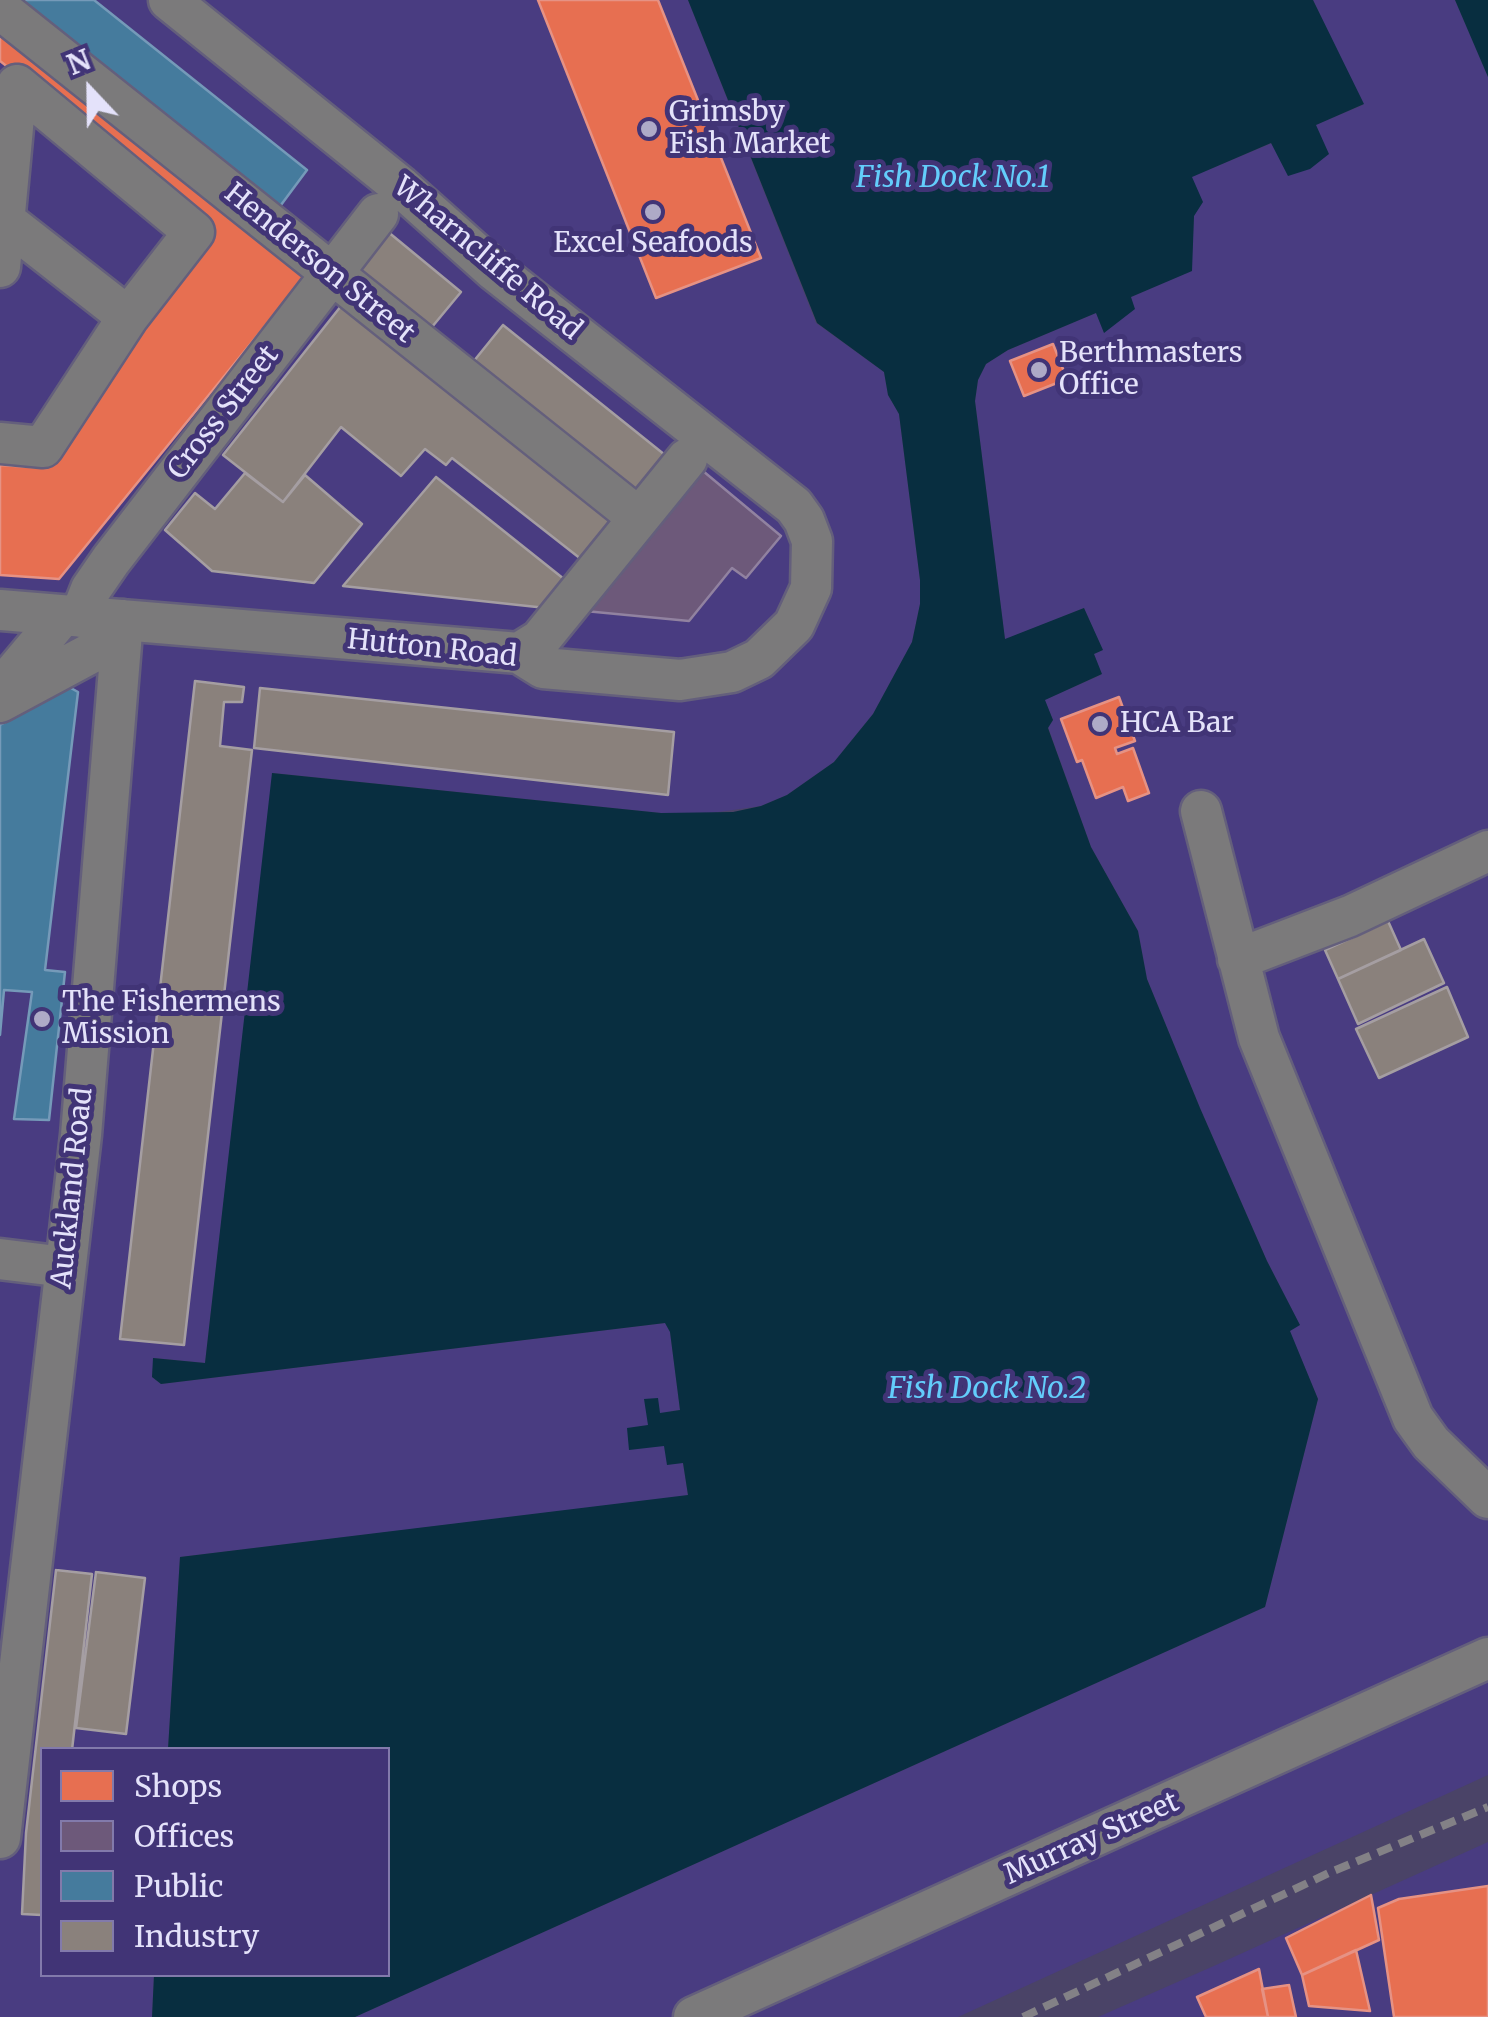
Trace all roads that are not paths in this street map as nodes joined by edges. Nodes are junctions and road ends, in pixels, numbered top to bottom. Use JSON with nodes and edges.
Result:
{"nodes":[{"id":1,"x":169,"y":0,"type":"edge"},
{"id":2,"x":0,"y":8,"type":"edge"},
{"id":3,"x":378,"y":214,"type":"dead end"},
{"id":4,"x":4,"y":220,"type":"junction"},
{"id":5,"x":0,"y":268,"type":"edge"},
{"id":6,"x":332,"y":274,"type":"junction"},
{"id":7,"x":128,"y":317,"type":"junction"},
{"id":8,"x":0,"y":443,"type":"edge"},
{"id":9,"x":686,"y":459,"type":"dead end"},
{"id":10,"x":639,"y":518,"type":"junction"},
{"id":11,"x":804,"y":520,"type":"joint"},
{"id":12,"x":0,"y":610,"type":"edge"},
{"id":13,"x":71,"y":616,"type":"junction"},
{"id":14,"x":122,"y":629,"type":"junction"},
{"id":15,"x":520,"y":653,"type":"junction"},
{"id":16,"x":0,"y":690,"type":"edge"},
{"id":17,"x":0,"y":702,"type":"edge"},
{"id":18,"x":1201,"y":811,"type":"dead end"},
{"id":19,"x":1488,"y":851,"type":"edge"},
{"id":20,"x":1238,"y":959,"type":"junction"},
{"id":21,"x":0,"y":1258,"type":"edge"},
{"id":22,"x":66,"y":1266,"type":"junction"},
{"id":23,"x":1488,"y":1498,"type":"edge"},
{"id":24,"x":1488,"y":1658,"type":"edge"},
{"id":25,"x":0,"y":1838,"type":"edge"},
{"id":26,"x":694,"y":2017,"type":"edge"}],
"edges":[{"from":1,"to":11,"type":"street","name":"Wharncliffe Road"},
{"from":2,"to":6,"type":"street","name":"Henderson Street"},
{"from":3,"to":6,"type":"street","name":"Cross Street"},
{"from":4,"to":5,"type":"street"},
{"from":4,"to":7,"type":"street"},
{"from":4,"to":7,"type":"street"},
{"from":6,"to":10,"type":"street","name":"Henderson Street"},
{"from":6,"to":13,"type":"street","name":"Cross Street"},
{"from":7,"to":8,"type":"street"},
{"from":9,"to":10,"type":"street"},
{"from":10,"to":15,"type":"street"},
{"from":11,"to":15,"type":"street","name":"Hutton Road"},
{"from":12,"to":13,"type":"street","name":"Hutton Road"},
{"from":13,"to":14,"type":"street","name":"Hutton Road"},
{"from":13,"to":16,"type":"street","name":"Cross Street"},
{"from":14,"to":15,"type":"street","name":"Hutton Road"},
{"from":14,"to":17,"type":"street"},
{"from":14,"to":22,"type":"street","name":"Auckland Road"},
{"from":18,"to":20,"type":"street"},
{"from":19,"to":20,"type":"street"},
{"from":20,"to":23,"type":"street"},
{"from":21,"to":22,"type":"street"},
{"from":22,"to":25,"type":"street","name":"Auckland Road"},
{"from":24,"to":26,"type":"street","name":"Murray Street"}]}
